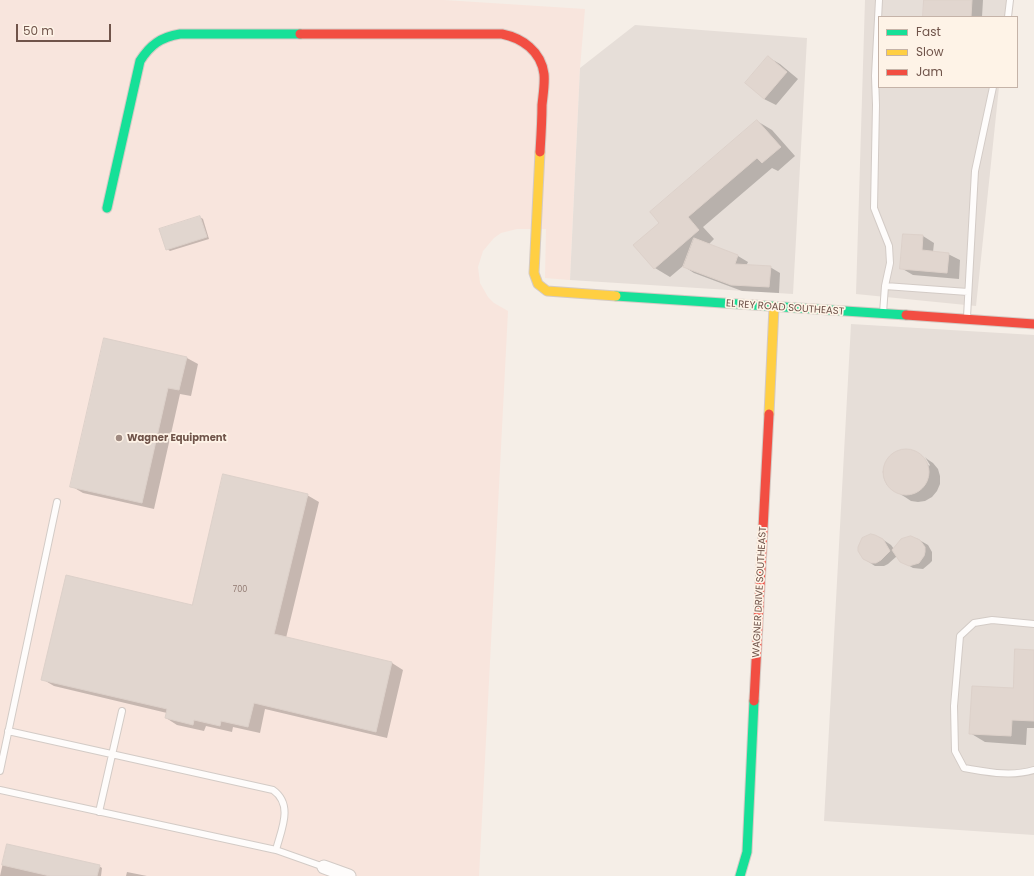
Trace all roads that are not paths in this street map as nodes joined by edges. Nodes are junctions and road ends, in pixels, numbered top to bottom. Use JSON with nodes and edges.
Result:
{"nodes":[{"id":1,"x":879,"y":0,"type":"edge"},
{"id":2,"x":1010,"y":0,"type":"edge"},
{"id":3,"x":878,"y":16,"type":"edge"},
{"id":4,"x":1008,"y":16,"type":"edge"},
{"id":5,"x":878,"y":19,"type":"edge"},
{"id":6,"x":993,"y":88,"type":"edge"},
{"id":7,"x":107,"y":208,"type":"dead end"},
{"id":8,"x":884,"y":286,"type":"junction"},
{"id":9,"x":968,"y":292,"type":"junction"},
{"id":10,"x":774,"y":307,"type":"junction"},
{"id":11,"x":883,"y":314,"type":"junction"},
{"id":12,"x":967,"y":320,"type":"junction"},
{"id":13,"x":1034,"y":324,"type":"edge"},
{"id":14,"x":56,"y":502,"type":"dead end"},
{"id":15,"x":1034,"y":624,"type":"edge"},
{"id":16,"x":122,"y":711,"type":"dead end"},
{"id":17,"x":8,"y":731,"type":"junction"},
{"id":18,"x":112,"y":754,"type":"junction"},
{"id":19,"x":1034,"y":770,"type":"edge"},
{"id":20,"x":0,"y":771,"type":"edge"},
{"id":21,"x":0,"y":790,"type":"edge"},
{"id":22,"x":99,"y":812,"type":"junction"},
{"id":23,"x":276,"y":850,"type":"junction"},
{"id":24,"x":324,"y":867,"type":"joint"},
{"id":25,"x":349,"y":876,"type":"edge"},
{"id":26,"x":740,"y":876,"type":"edge"}],
"edges":[{"from":1,"to":3,"type":"lane"},
{"from":2,"to":4,"type":"lane"},
{"from":5,"to":8,"type":"lane"},
{"from":6,"to":9,"type":"lane"},
{"from":7,"to":10,"type":"street","name":"EL REY ROAD SOUTHEAST"},
{"from":8,"to":9,"type":"lane"},
{"from":8,"to":11,"type":"lane"},
{"from":9,"to":12,"type":"lane"},
{"from":10,"to":11,"type":"street","name":"EL REY ROAD SOUTHEAST"},
{"from":10,"to":26,"type":"street","name":"WAGNER DRIVE SOUTHEAST"},
{"from":11,"to":12,"type":"street","name":"EL REY ROAD SOUTHEAST"},
{"from":12,"to":13,"type":"street","name":"EL REY ROAD SOUTHEAST"},
{"from":14,"to":17,"type":"lane"},
{"from":15,"to":19,"type":"lane"},
{"from":16,"to":18,"type":"lane"},
{"from":17,"to":18,"type":"lane"},
{"from":17,"to":20,"type":"lane"},
{"from":18,"to":22,"type":"lane"},
{"from":18,"to":23,"type":"lane"},
{"from":21,"to":22,"type":"lane"},
{"from":22,"to":23,"type":"lane"},
{"from":23,"to":24,"type":"lane"},
{"from":24,"to":25,"type":"street"}]}
